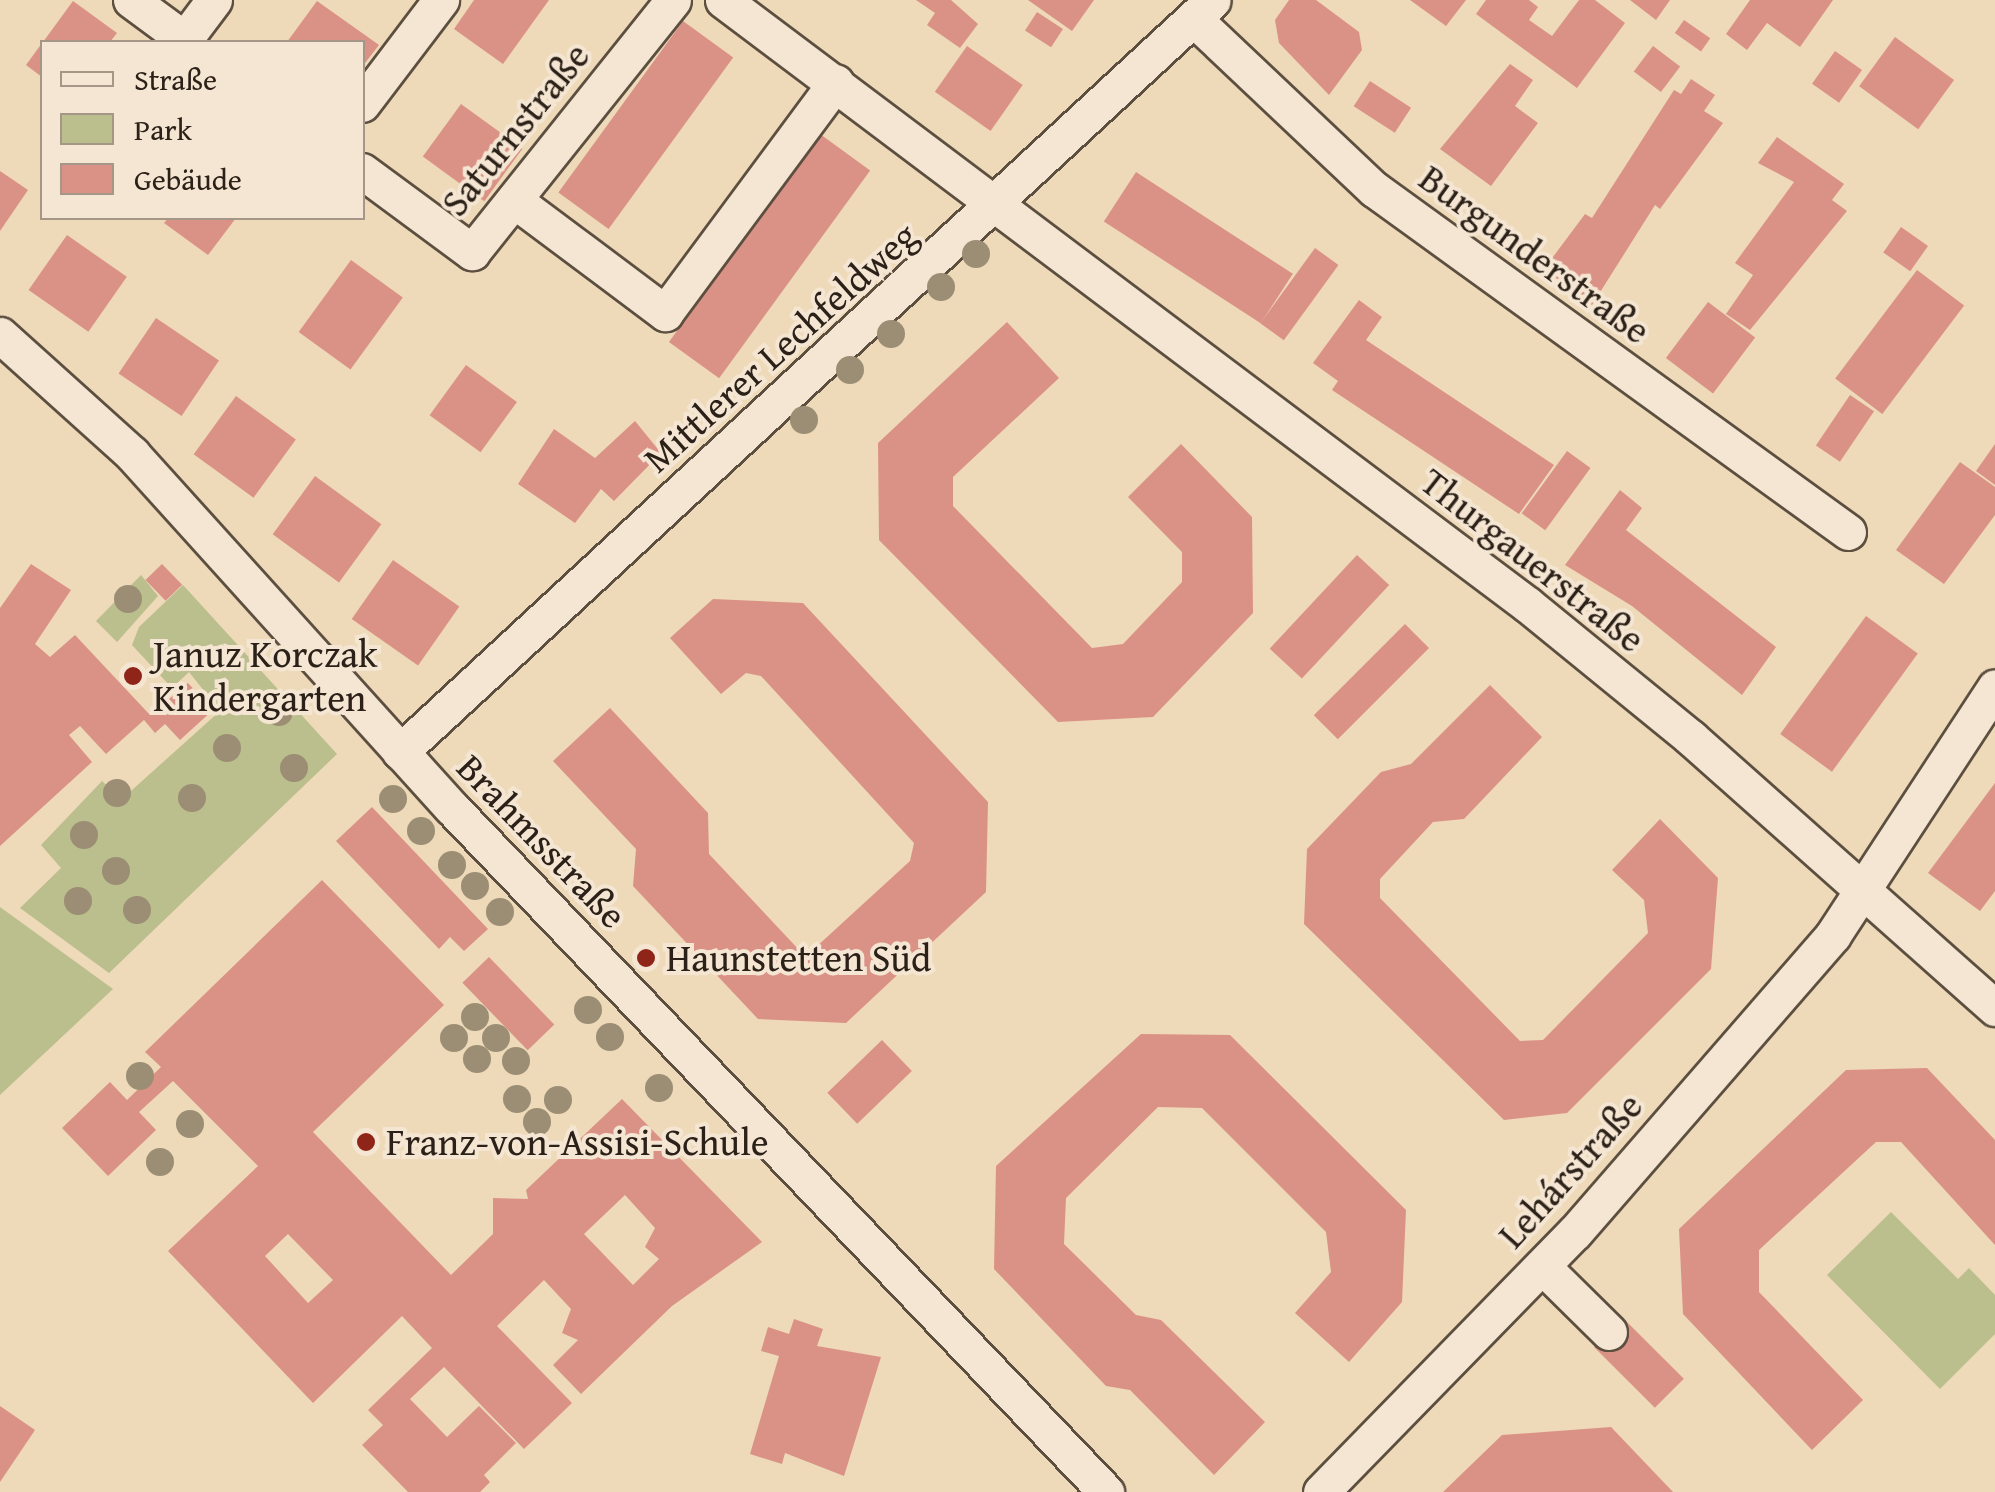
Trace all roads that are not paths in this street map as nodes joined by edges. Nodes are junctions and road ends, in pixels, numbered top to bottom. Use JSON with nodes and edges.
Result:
{"nodes":[{"id":1,"x":131,"y":0,"type":"edge"},
{"id":2,"x":214,"y":0,"type":"edge"},
{"id":3,"x":441,"y":0,"type":"edge"},
{"id":4,"x":673,"y":0,"type":"edge"},
{"id":5,"x":722,"y":0,"type":"edge"},
{"id":6,"x":1203,"y":10,"type":"edge"},
{"id":7,"x":185,"y":40,"type":"edge"},
{"id":8,"x":187,"y":40,"type":"edge"},
{"id":9,"x":836,"y":82,"type":"junction"},
{"id":10,"x":365,"y":100,"type":"edge"},
{"id":11,"x":365,"y":174,"type":"edge"},
{"id":12,"x":514,"y":200,"type":"junction"},
{"id":13,"x":997,"y":207,"type":"junction"},
{"id":14,"x":0,"y":336,"type":"edge"},
{"id":15,"x":1848,"y":532,"type":"dead end"},
{"id":16,"x":1995,"y":687,"type":"edge"},
{"id":17,"x":400,"y":752,"type":"junction"},
{"id":18,"x":1862,"y":888,"type":"junction"},
{"id":19,"x":1995,"y":1008,"type":"edge"},
{"id":20,"x":1542,"y":1266,"type":"junction"},
{"id":21,"x":1609,"y":1332,"type":"dead end"},
{"id":22,"x":1106,"y":1492,"type":"edge"},
{"id":23,"x":1321,"y":1492,"type":"edge"}],
"edges":[{"from":1,"to":7,"type":"street"},
{"from":2,"to":8,"type":"street"},
{"from":3,"to":10,"type":"street"},
{"from":4,"to":12,"type":"street","name":"Saturnstraße"},
{"from":5,"to":9,"type":"street","name":"Thurgauerstraße"},
{"from":6,"to":13,"type":"street","name":"Mittlerer Lechfeldweg"},
{"from":6,"to":15,"type":"street","name":"Burgunderstraße"},
{"from":9,"to":12,"type":"street"},
{"from":9,"to":13,"type":"street","name":"Thurgauerstraße"},
{"from":11,"to":12,"type":"street","name":"Saturnstraße"},
{"from":13,"to":17,"type":"street","name":"Mittlerer Lechfeldweg"},
{"from":13,"to":18,"type":"street","name":"Thurgauerstraße"},
{"from":14,"to":17,"type":"street","name":"Brahmsstraße"},
{"from":16,"to":18,"type":"street","name":"Lehárstraße"},
{"from":17,"to":22,"type":"street","name":"Brahmsstraße"},
{"from":18,"to":19,"type":"street","name":"Thurgauerstraße"},
{"from":18,"to":20,"type":"street","name":"Lehárstraße"},
{"from":20,"to":21,"type":"street"},
{"from":20,"to":23,"type":"street","name":"Lehárstraße"}]}
